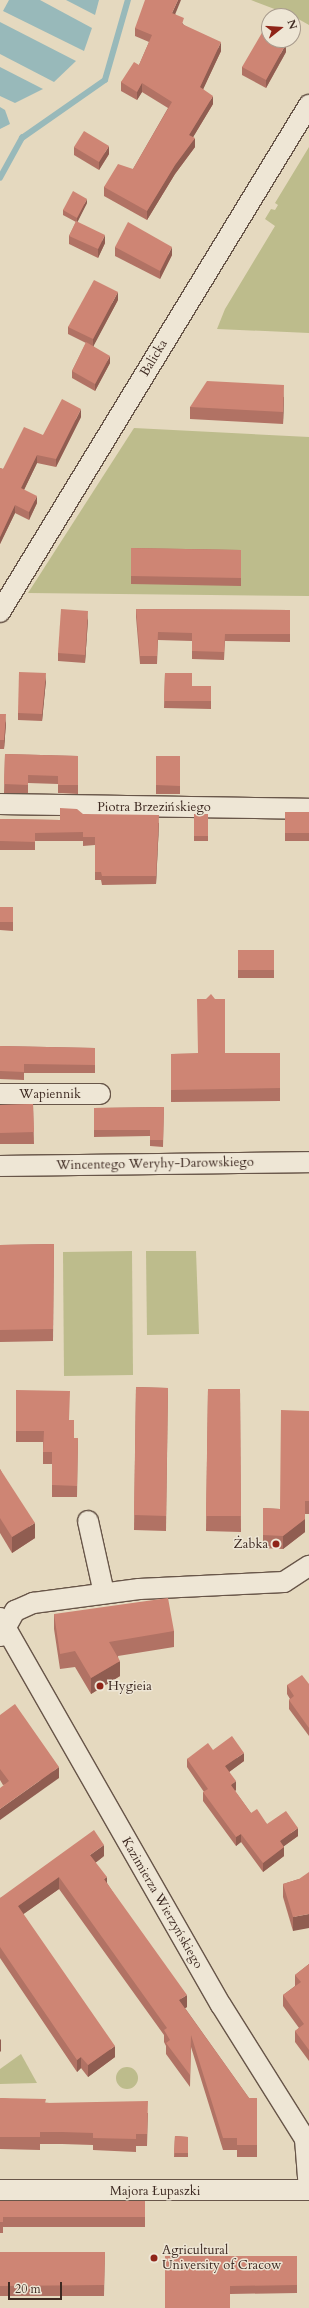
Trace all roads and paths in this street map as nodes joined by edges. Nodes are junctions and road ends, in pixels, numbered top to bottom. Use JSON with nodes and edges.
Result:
{"nodes":[{"id":1,"x":309,"y":105,"type":"edge"},
{"id":2,"x":0,"y":612,"type":"edge"},
{"id":3,"x":0,"y":804,"type":"edge"},
{"id":4,"x":309,"y":809,"type":"edge"},
{"id":5,"x":0,"y":1094,"type":"edge"},
{"id":6,"x":100,"y":1094,"type":"dead end"},
{"id":7,"x":309,"y":1162,"type":"edge"},
{"id":8,"x":0,"y":1166,"type":"edge"},
{"id":9,"x":88,"y":1521,"type":"dead end"},
{"id":10,"x":309,"y":1566,"type":"edge"},
{"id":11,"x":104,"y":1593,"type":"junction"},
{"id":12,"x":2,"y":1627,"type":"edge"},
{"id":13,"x":0,"y":2190,"type":"edge"},
{"id":14,"x":309,"y":2190,"type":"edge"}],
"edges":[{"from":1,"to":2,"type":"street","name":"Balicka"},
{"from":3,"to":4,"type":"street","name":"Piotra Brzezińskiego"},
{"from":5,"to":6,"type":"street","name":"Wapiennik"},
{"from":7,"to":8,"type":"street","name":"Wincentego Weryhy-Darowskiego"},
{"from":9,"to":11,"type":"street"},
{"from":10,"to":11,"type":"street"},
{"from":11,"to":12,"type":"street"},
{"from":12,"to":14,"type":"street","name":"Kazimierza Wierzyńskiego"},
{"from":13,"to":14,"type":"street","name":"Majora Łupaszki"}]}
